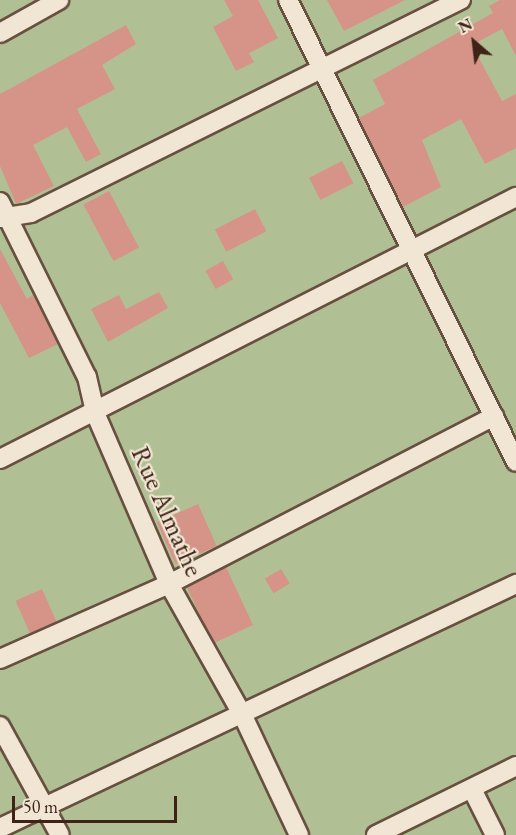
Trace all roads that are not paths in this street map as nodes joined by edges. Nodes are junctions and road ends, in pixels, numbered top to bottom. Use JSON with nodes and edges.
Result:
{"nodes":[{"id":1,"x":59,"y":0,"type":"edge"},
{"id":2,"x":288,"y":0,"type":"edge"},
{"id":3,"x":461,"y":0,"type":"edge"},
{"id":4,"x":0,"y":33,"type":"edge"},
{"id":5,"x":321,"y":67,"type":"junction"},
{"id":6,"x":516,"y":197,"type":"edge"},
{"id":7,"x":2,"y":212,"type":"edge"},
{"id":8,"x":415,"y":249,"type":"junction"},
{"id":9,"x":96,"y":415,"type":"junction"},
{"id":10,"x":494,"y":416,"type":"junction"},
{"id":11,"x":0,"y":459,"type":"edge"},
{"id":12,"x":516,"y":462,"type":"edge"},
{"id":13,"x":169,"y":584,"type":"junction"},
{"id":14,"x":516,"y":584,"type":"edge"},
{"id":15,"x":0,"y":659,"type":"edge"},
{"id":16,"x":243,"y":717,"type":"junction"},
{"id":17,"x":0,"y":726,"type":"edge"},
{"id":18,"x":516,"y":766,"type":"edge"},
{"id":19,"x":472,"y":789,"type":"junction"},
{"id":20,"x":46,"y":807,"type":"junction"},
{"id":21,"x":0,"y":828,"type":"edge"},
{"id":22,"x":60,"y":835,"type":"edge"},
{"id":23,"x":299,"y":835,"type":"edge"},
{"id":24,"x":376,"y":835,"type":"edge"},
{"id":25,"x":495,"y":835,"type":"edge"}],
"edges":[{"from":1,"to":4,"type":"street"},
{"from":2,"to":5,"type":"street"},
{"from":3,"to":5,"type":"street"},
{"from":5,"to":7,"type":"street"},
{"from":5,"to":8,"type":"street"},
{"from":6,"to":8,"type":"street"},
{"from":7,"to":9,"type":"street","name":"Rue Almathe"},
{"from":8,"to":9,"type":"street"},
{"from":8,"to":10,"type":"street"},
{"from":9,"to":11,"type":"street"},
{"from":9,"to":13,"type":"street","name":"Rue Almathe"},
{"from":10,"to":12,"type":"street"},
{"from":10,"to":13,"type":"street"},
{"from":13,"to":15,"type":"street"},
{"from":13,"to":16,"type":"street","name":"Rue Almathe"},
{"from":14,"to":16,"type":"street"},
{"from":16,"to":20,"type":"street"},
{"from":16,"to":23,"type":"street","name":"Rue Almathe"},
{"from":17,"to":20,"type":"street"},
{"from":18,"to":19,"type":"street"},
{"from":19,"to":24,"type":"street"},
{"from":19,"to":25,"type":"street"},
{"from":20,"to":21,"type":"street"},
{"from":20,"to":22,"type":"street"}]}
